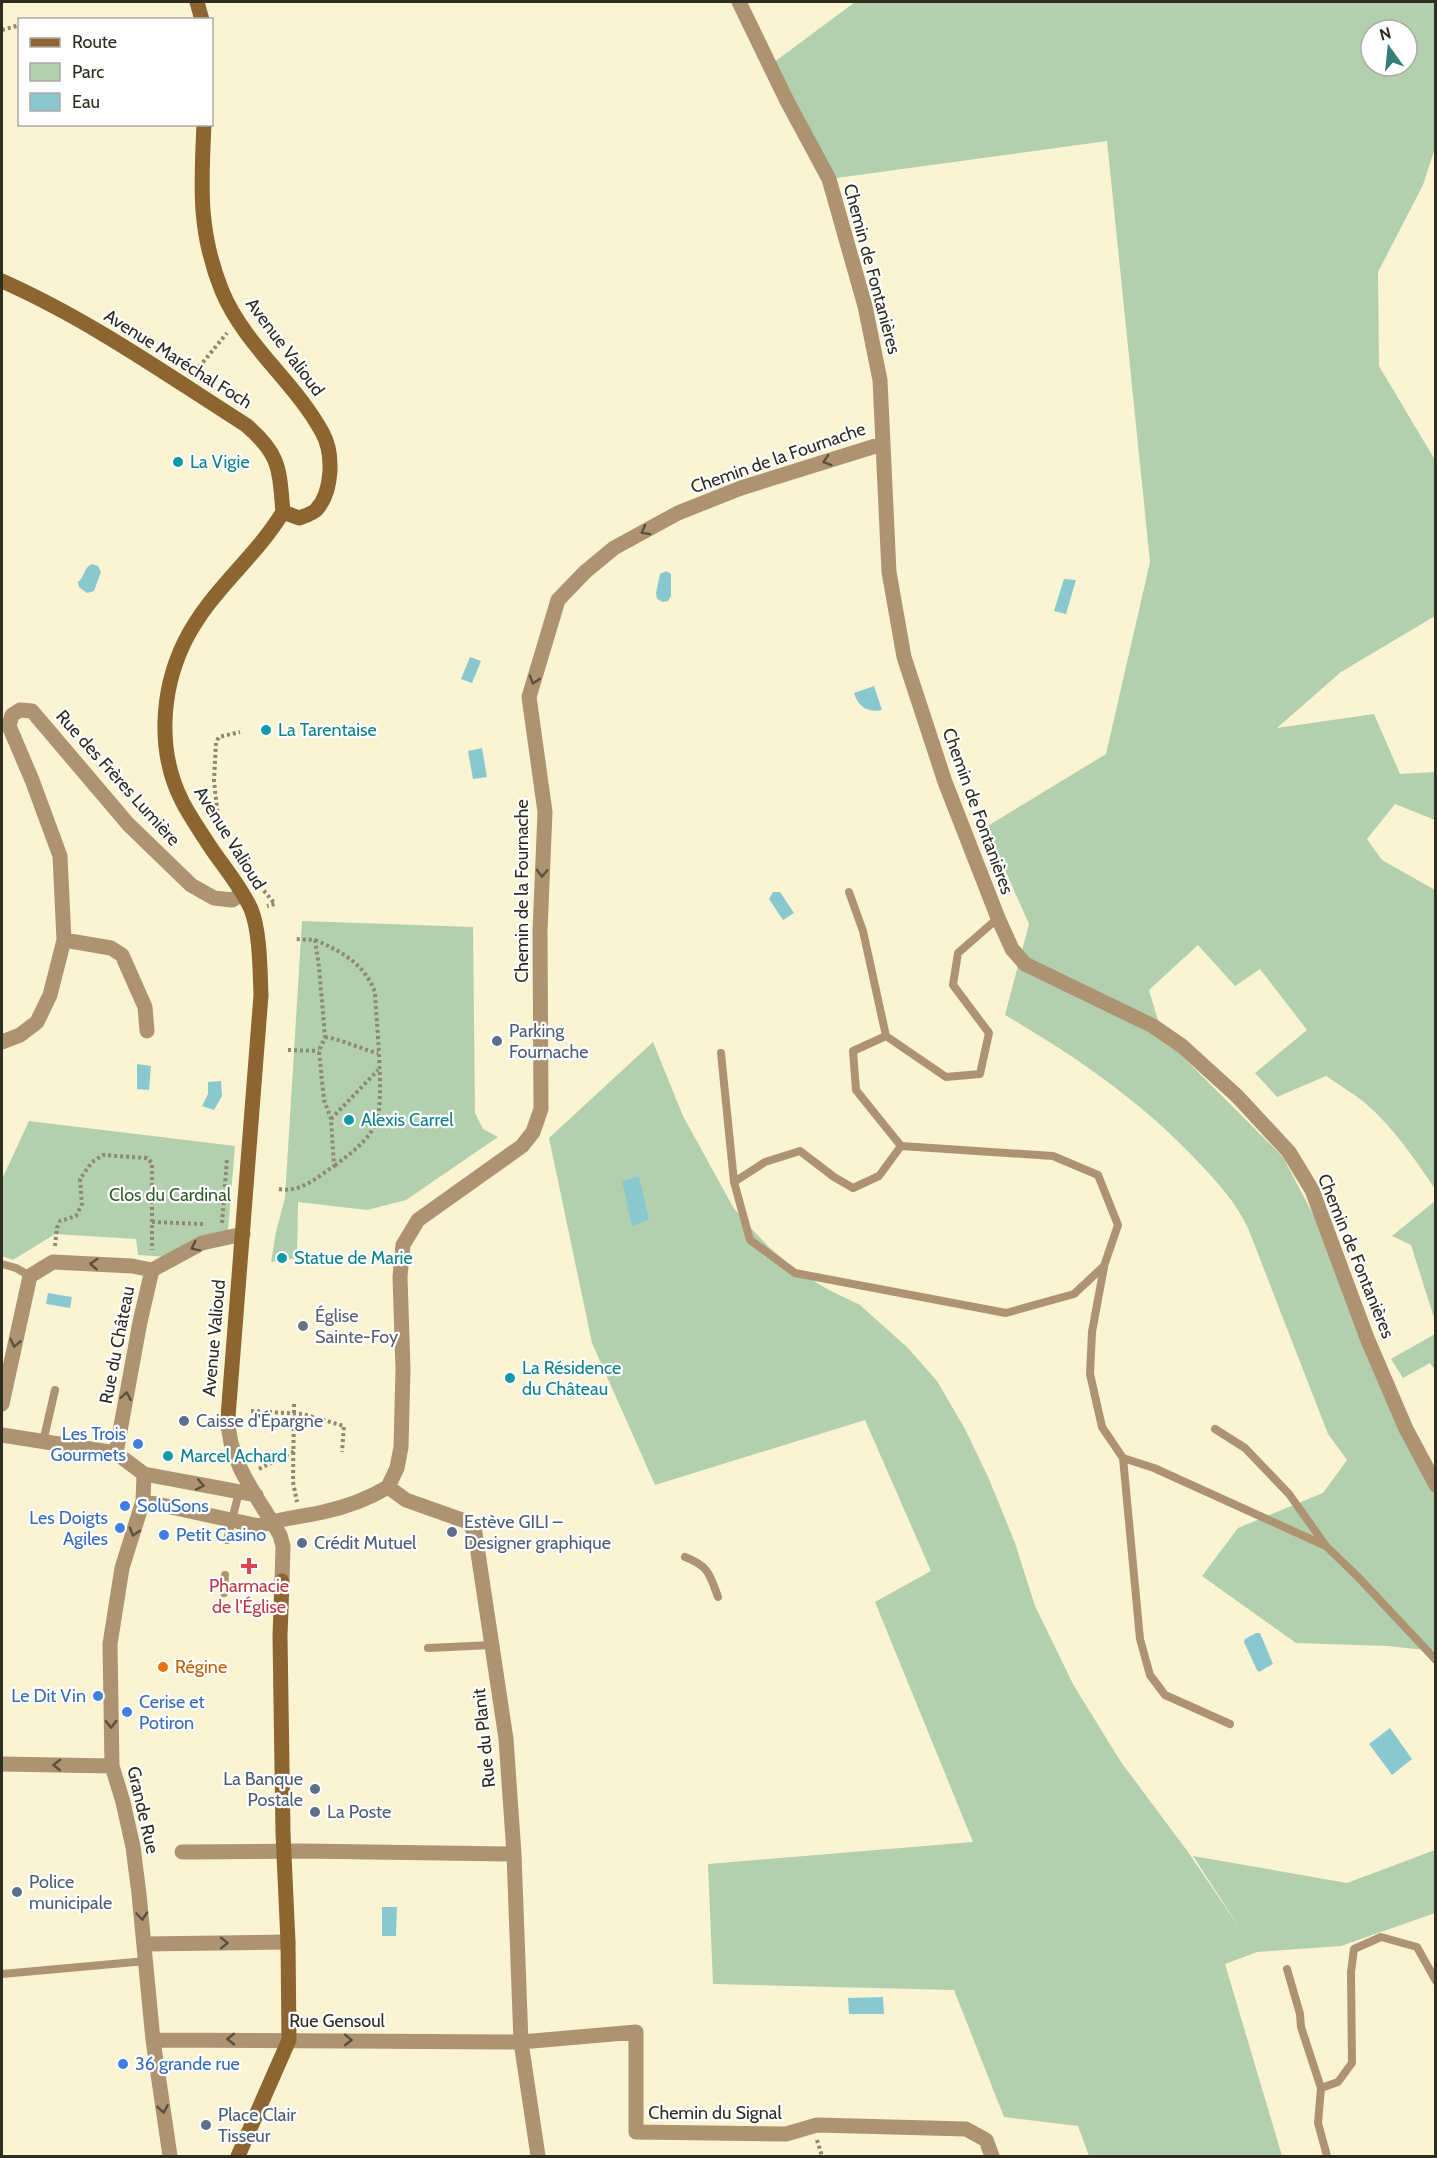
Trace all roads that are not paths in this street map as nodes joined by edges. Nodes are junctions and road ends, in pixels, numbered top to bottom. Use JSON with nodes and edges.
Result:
{"nodes":[{"id":1,"x":197,"y":2,"type":"edge"},
{"id":2,"x":740,"y":2,"type":"edge"},
{"id":3,"x":201,"y":18,"type":"edge"},
{"id":4,"x":204,"y":126,"type":"edge"},
{"id":5,"x":2,"y":281,"type":"edge"},
{"id":6,"x":882,"y":444,"type":"junction"},
{"id":7,"x":283,"y":513,"type":"junction"},
{"id":8,"x":849,"y":892,"type":"dead end"},
{"id":9,"x":242,"y":894,"type":"junction"},
{"id":10,"x":998,"y":918,"type":"junction"},
{"id":11,"x":64,"y":940,"type":"junction"},
{"id":12,"x":147,"y":1031,"type":"dead end"},
{"id":13,"x":886,"y":1036,"type":"junction"},
{"id":14,"x":2,"y":1042,"type":"edge"},
{"id":15,"x":721,"y":1053,"type":"dead end"},
{"id":16,"x":901,"y":1146,"type":"junction"},
{"id":17,"x":735,"y":1182,"type":"junction"},
{"id":18,"x":243,"y":1234,"type":"junction"},
{"id":19,"x":2,"y":1264,"type":"edge"},
{"id":20,"x":1104,"y":1266,"type":"junction"},
{"id":21,"x":152,"y":1270,"type":"junction"},
{"id":22,"x":30,"y":1276,"type":"junction"},
{"id":23,"x":55,"y":1390,"type":"dead end"},
{"id":24,"x":2,"y":1404,"type":"edge"},
{"id":25,"x":228,"y":1417,"type":"joint"},
{"id":26,"x":1215,"y":1429,"type":"dead end"},
{"id":27,"x":2,"y":1436,"type":"edge"},
{"id":28,"x":43,"y":1442,"type":"junction"},
{"id":29,"x":118,"y":1455,"type":"junction"},
{"id":30,"x":1123,"y":1458,"type":"junction"},
{"id":31,"x":144,"y":1474,"type":"junction"},
{"id":32,"x":1436,"y":1485,"type":"edge"},
{"id":33,"x":388,"y":1487,"type":"junction"},
{"id":34,"x":240,"y":1492,"type":"junction"},
{"id":35,"x":256,"y":1495,"type":"junction"},
{"id":36,"x":143,"y":1501,"type":"junction"},
{"id":37,"x":232,"y":1521,"type":"junction"},
{"id":38,"x":272,"y":1521,"type":"junction"},
{"id":39,"x":227,"y":1540,"type":"dead end"},
{"id":40,"x":1326,"y":1546,"type":"junction"},
{"id":41,"x":685,"y":1557,"type":"dead end"},
{"id":42,"x":225,"y":1575,"type":"dead end"},
{"id":43,"x":282,"y":1581,"type":"joint"},
{"id":44,"x":224,"y":1593,"type":"dead end"},
{"id":45,"x":718,"y":1597,"type":"dead end"},
{"id":46,"x":492,"y":1645,"type":"junction"},
{"id":47,"x":428,"y":1648,"type":"dead end"},
{"id":48,"x":1436,"y":1660,"type":"edge"},
{"id":49,"x":1230,"y":1724,"type":"dead end"},
{"id":50,"x":2,"y":1764,"type":"edge"},
{"id":51,"x":112,"y":1766,"type":"junction"},
{"id":52,"x":283,"y":1851,"type":"junction"},
{"id":53,"x":182,"y":1852,"type":"dead end"},
{"id":54,"x":514,"y":1854,"type":"junction"},
{"id":55,"x":288,"y":1942,"type":"junction"},
{"id":56,"x":144,"y":1944,"type":"junction"},
{"id":57,"x":146,"y":1961,"type":"junction"},
{"id":58,"x":1287,"y":1969,"type":"dead end"},
{"id":59,"x":2,"y":1974,"type":"edge"},
{"id":60,"x":1436,"y":1981,"type":"edge"},
{"id":61,"x":153,"y":2040,"type":"junction"},
{"id":62,"x":289,"y":2040,"type":"junction"},
{"id":63,"x":521,"y":2042,"type":"junction"},
{"id":64,"x":1320,"y":2088,"type":"junction"},
{"id":65,"x":170,"y":2157,"type":"edge"},
{"id":66,"x":238,"y":2157,"type":"edge"},
{"id":67,"x":537,"y":2157,"type":"edge"},
{"id":68,"x":992,"y":2157,"type":"edge"},
{"id":69,"x":1327,"y":2157,"type":"edge"}],
"edges":[{"from":1,"to":3,"type":"main road"},
{"from":2,"to":6,"type":"street","name":"Chemin de Fontanières"},
{"from":4,"to":7,"type":"main road","name":"Avenue Valioud"},
{"from":5,"to":7,"type":"main road","name":"Avenue Maréchal Foch"},
{"from":6,"to":10,"type":"street","name":"Chemin de Fontanières"},
{"from":6,"to":33,"type":"street","name":"Chemin de la Fournache","one_way":true},
{"from":7,"to":9,"type":"main road","name":"Avenue Valioud"},
{"from":8,"to":13,"type":"lane"},
{"from":9,"to":11,"type":"street","name":"Rue des Frères Lumière"},
{"from":9,"to":18,"type":"main road","name":"Avenue Valioud"},
{"from":10,"to":13,"type":"lane"},
{"from":10,"to":32,"type":"street","name":"Chemin de Fontanières"},
{"from":11,"to":12,"type":"street"},
{"from":11,"to":14,"type":"street","name":"Rue des Frères Lumière"},
{"from":13,"to":16,"type":"lane"},
{"from":15,"to":17,"type":"lane"},
{"from":16,"to":17,"type":"lane"},
{"from":16,"to":20,"type":"lane"},
{"from":17,"to":20,"type":"lane"},
{"from":18,"to":21,"type":"street","name":"Rue du Château","one_way":true},
{"from":18,"to":25,"type":"main road","name":"Avenue Valioud"},
{"from":19,"to":22,"type":"lane"},
{"from":20,"to":30,"type":"lane"},
{"from":21,"to":22,"type":"street","one_way":true},
{"from":29,"to":21,"type":"street","name":"Rue du Château","one_way":true},
{"from":22,"to":24,"type":"street","one_way":true},
{"from":23,"to":28,"type":"lane"},
{"from":25,"to":35,"type":"street","name":"Avenue Valioud"},
{"from":26,"to":40,"type":"lane"},
{"from":27,"to":28,"type":"street"},
{"from":28,"to":29,"type":"street"},
{"from":29,"to":31,"type":"street"},
{"from":30,"to":40,"type":"lane"},
{"from":30,"to":49,"type":"lane"},
{"from":31,"to":34,"type":"street","one_way":true},
{"from":31,"to":36,"type":"street","name":"Grande Rue"},
{"from":33,"to":38,"type":"street"},
{"from":33,"to":46,"type":"street","name":"Rue du Planit"},
{"from":34,"to":35,"type":"street"},
{"from":34,"to":37,"type":"lane"},
{"from":35,"to":38,"type":"street","name":"Avenue Valioud"},
{"from":36,"to":37,"type":"street"},
{"from":36,"to":51,"type":"street","name":"Grande Rue","one_way":true},
{"from":37,"to":38,"type":"street"},
{"from":37,"to":39,"type":"lane"},
{"from":38,"to":43,"type":"street","name":"Avenue Valioud"},
{"from":40,"to":48,"type":"lane"},
{"from":41,"to":45,"type":"lane"},
{"from":42,"to":44,"type":"lane"},
{"from":43,"to":52,"type":"main road"},
{"from":46,"to":47,"type":"lane"},
{"from":46,"to":54,"type":"street","name":"Rue du Planit"},
{"from":51,"to":50,"type":"street","one_way":true},
{"from":51,"to":56,"type":"street","name":"Grande Rue","one_way":true},
{"from":52,"to":53,"type":"street"},
{"from":52,"to":54,"type":"street"},
{"from":52,"to":55,"type":"main road"},
{"from":54,"to":63,"type":"street","name":"Rue du Planit"},
{"from":56,"to":55,"type":"street","one_way":true},
{"from":55,"to":62,"type":"main road"},
{"from":56,"to":57,"type":"street","name":"Grande Rue"},
{"from":57,"to":59,"type":"lane"},
{"from":57,"to":61,"type":"street","name":"Grande Rue"},
{"from":58,"to":64,"type":"lane"},
{"from":60,"to":64,"type":"lane"},
{"from":62,"to":61,"type":"street","name":"Rue Gensoul","one_way":true},
{"from":61,"to":65,"type":"street","name":"Grande Rue","one_way":true},
{"from":62,"to":63,"type":"street","name":"Rue Gensoul","one_way":true},
{"from":62,"to":66,"type":"main road"},
{"from":63,"to":67,"type":"street","name":"Rue du Planit"},
{"from":63,"to":68,"type":"street","name":"Chemin du Signal"},
{"from":64,"to":69,"type":"lane"}]}
